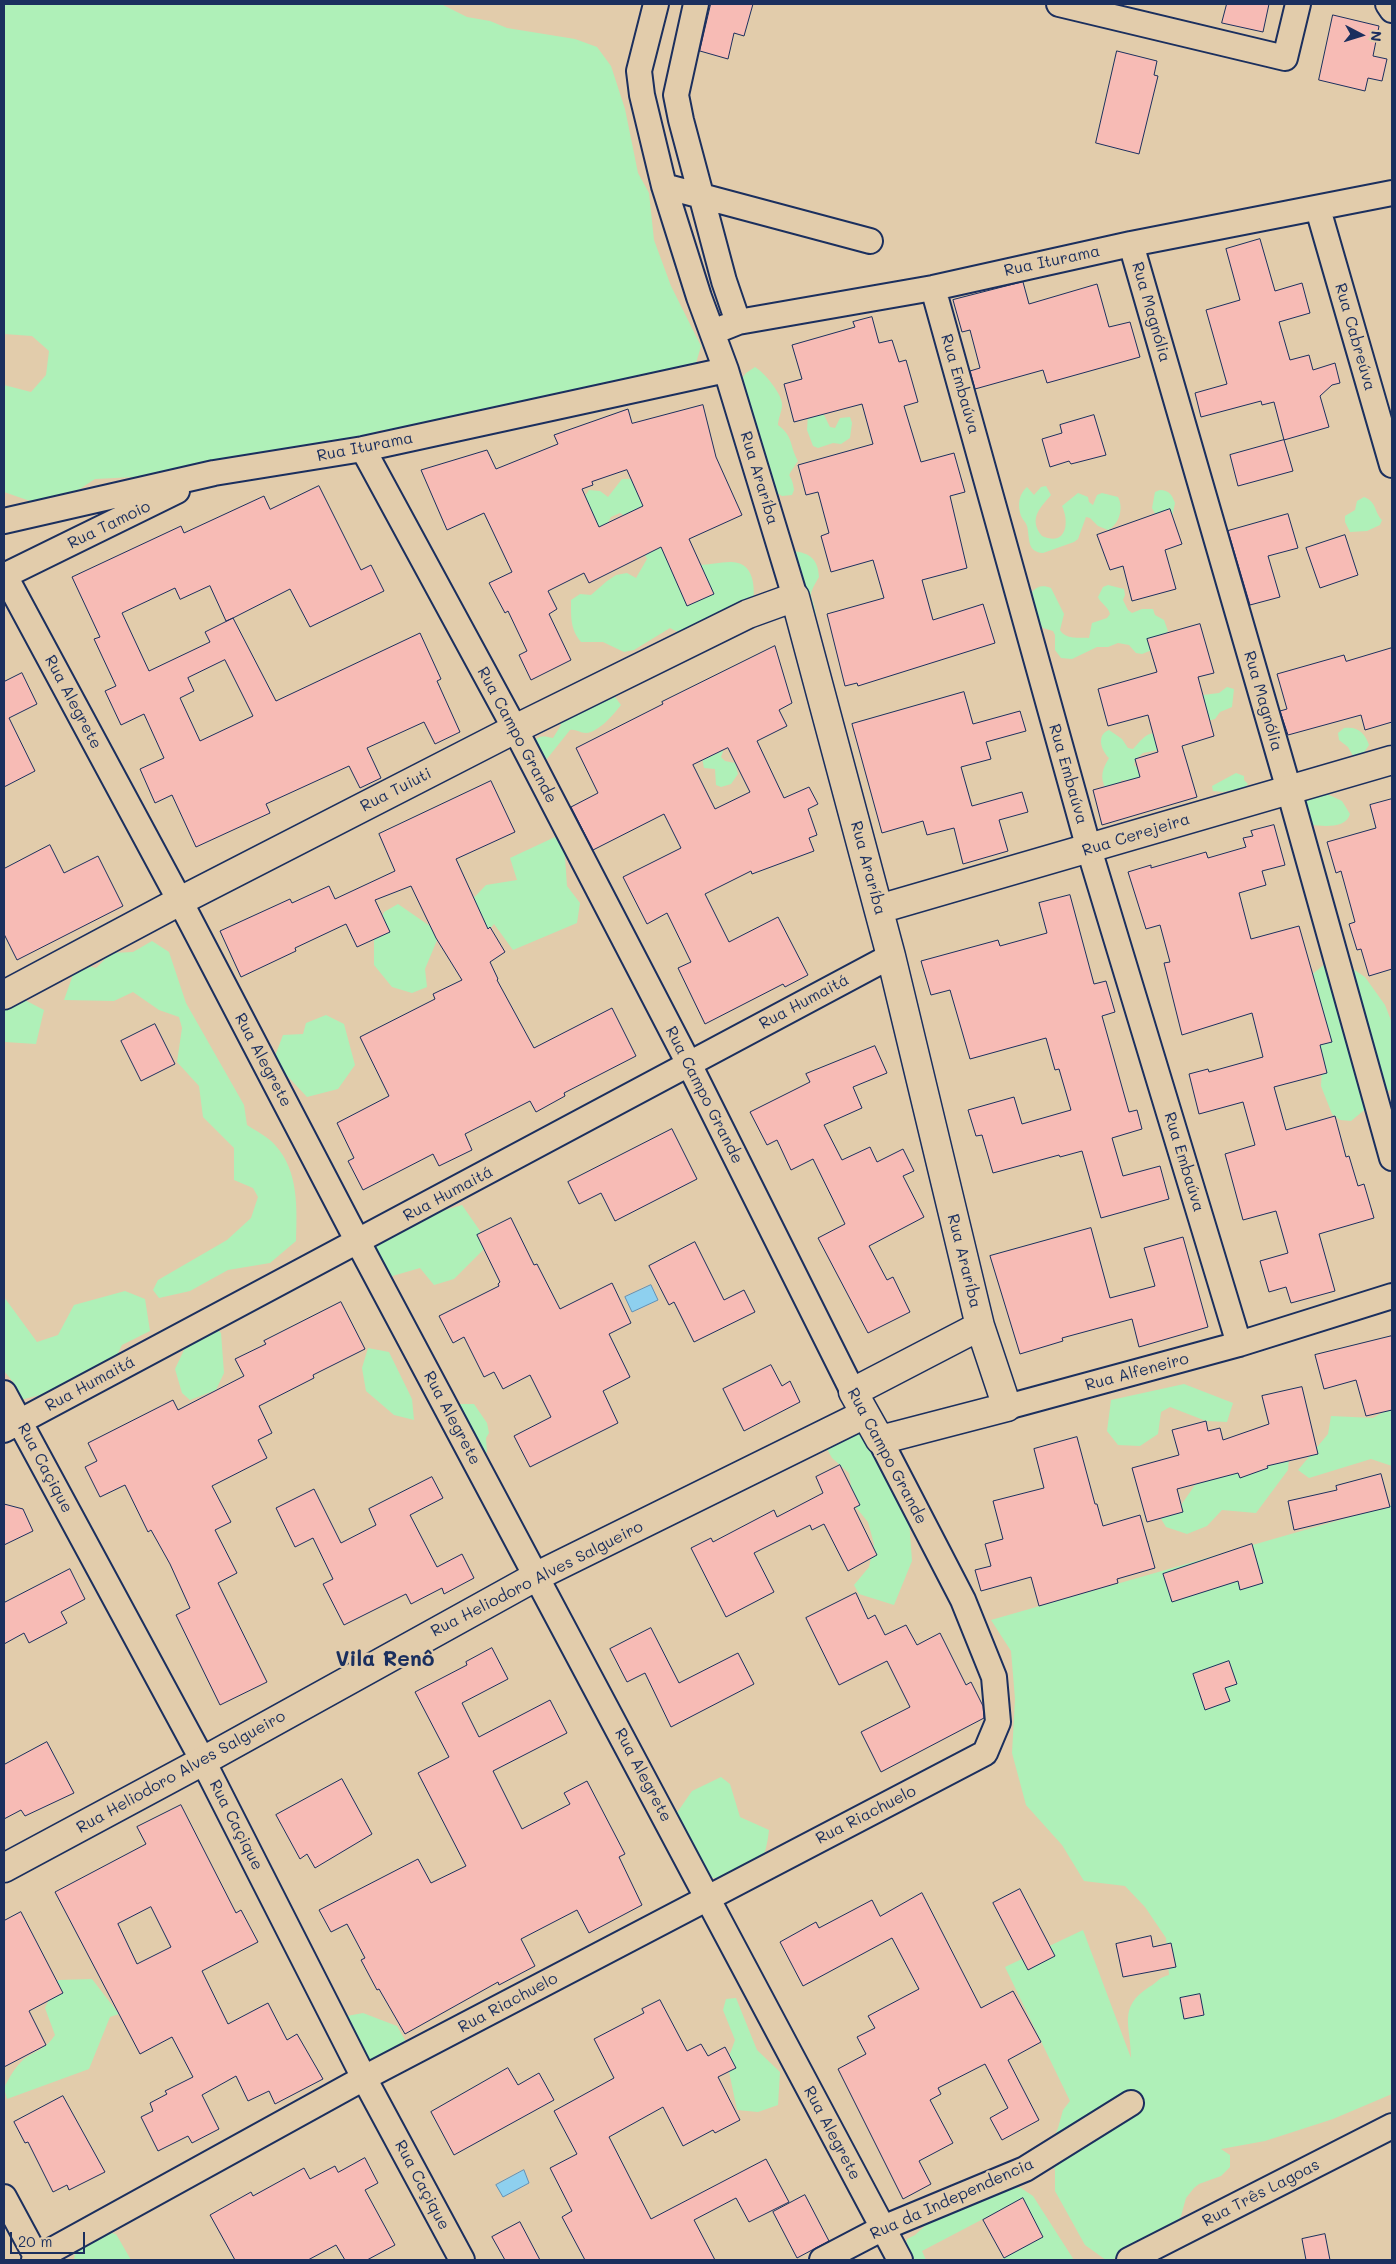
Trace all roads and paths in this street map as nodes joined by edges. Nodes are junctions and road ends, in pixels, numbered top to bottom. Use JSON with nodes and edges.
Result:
{"nodes":[{"id":1,"x":656,"y":4,"type":"edge"},
{"id":2,"x":696,"y":4,"type":"edge"},
{"id":3,"x":1059,"y":4,"type":"edge"},
{"id":4,"x":1298,"y":4,"type":"edge"},
{"id":5,"x":1388,"y":4,"type":"edge"},
{"id":6,"x":1392,"y":10,"type":"edge"},
{"id":7,"x":664,"y":186,"type":"junction"},
{"id":8,"x":1392,"y":193,"type":"edge"},
{"id":9,"x":703,"y":198,"type":"junction"},
{"id":10,"x":1318,"y":209,"type":"junction"},
{"id":11,"x":870,"y":241,"type":"dead end"},
{"id":12,"x":1131,"y":244,"type":"junction"},
{"id":13,"x":933,"y":288,"type":"junction"},
{"id":14,"x":738,"y":322,"type":"junction"},
{"id":15,"x":713,"y":332,"type":"junction"},
{"id":16,"x":726,"y":370,"type":"junction"},
{"id":17,"x":363,"y":450,"type":"junction"},
{"id":18,"x":1392,"y":465,"type":"edge"},
{"id":19,"x":214,"y":473,"type":"junction"},
{"id":20,"x":4,"y":521,"type":"edge"},
{"id":21,"x":4,"y":576,"type":"edge"},
{"id":22,"x":795,"y":597,"type":"junction"},
{"id":23,"x":515,"y":729,"type":"junction"},
{"id":24,"x":1392,"y":760,"type":"edge"},
{"id":25,"x":1289,"y":790,"type":"junction"},
{"id":26,"x":1089,"y":850,"type":"junction"},
{"id":27,"x":180,"y":901,"type":"junction"},
{"id":28,"x":879,"y":909,"type":"junction"},
{"id":29,"x":891,"y":956,"type":"junction"},
{"id":30,"x":4,"y":995,"type":"edge"},
{"id":31,"x":689,"y":1064,"type":"junction"},
{"id":32,"x":1392,"y":1158,"type":"edge"},
{"id":33,"x":358,"y":1242,"type":"junction"},
{"id":34,"x":1392,"y":1296,"type":"edge"},
{"id":35,"x":980,"y":1326,"type":"junction"},
{"id":36,"x":1239,"y":1344,"type":"junction"},
{"id":37,"x":4,"y":1393,"type":"edge"},
{"id":38,"x":859,"y":1403,"type":"junction"},
{"id":39,"x":1007,"y":1407,"type":"junction"},
{"id":40,"x":12,"y":1426,"type":"edge"},
{"id":41,"x":880,"y":1440,"type":"junction"},
{"id":42,"x":537,"y":1576,"type":"junction"},
{"id":43,"x":985,"y":1753,"type":"joint"},
{"id":44,"x":203,"y":1761,"type":"junction"},
{"id":45,"x":4,"y":1868,"type":"edge"},
{"id":46,"x":708,"y":1897,"type":"junction"},
{"id":47,"x":364,"y":2078,"type":"junction"},
{"id":48,"x":1131,"y":2103,"type":"dead end"},
{"id":49,"x":1392,"y":2126,"type":"edge"},
{"id":50,"x":4,"y":2197,"type":"edge"},
{"id":51,"x":883,"y":2228,"type":"junction"},
{"id":52,"x":36,"y":2260,"type":"edge"},
{"id":53,"x":462,"y":2260,"type":"edge"},
{"id":54,"x":822,"y":2260,"type":"edge"},
{"id":55,"x":900,"y":2260,"type":"edge"},
{"id":56,"x":1129,"y":2260,"type":"edge"}],
"edges":[{"from":1,"to":7,"type":"street","name":"Rua Araríba"},
{"from":2,"to":9,"type":"street"},
{"from":3,"to":4,"type":"street"},
{"from":5,"to":6,"type":"street"},
{"from":7,"to":9,"type":"street"},
{"from":7,"to":15,"type":"street","name":"Rua Araríba"},
{"from":8,"to":10,"type":"street","name":"Rua Iturama"},
{"from":9,"to":11,"type":"street"},
{"from":9,"to":14,"type":"street"},
{"from":10,"to":12,"type":"street","name":"Rua Iturama"},
{"from":10,"to":18,"type":"street","name":"Rua Cabreúva"},
{"from":12,"to":13,"type":"street","name":"Rua Iturama"},
{"from":12,"to":25,"type":"street","name":"Rua Magnólia"},
{"from":13,"to":14,"type":"street","name":"Rua Iturama"},
{"from":13,"to":26,"type":"street","name":"Rua Embaúva"},
{"from":14,"to":15,"type":"street","name":"Rua Iturama"},
{"from":15,"to":16,"type":"street","name":"Rua Araríba"},
{"from":16,"to":17,"type":"street","name":"Rua Iturama"},
{"from":16,"to":22,"type":"street","name":"Rua Araríba"},
{"from":17,"to":19,"type":"street","name":"Rua Iturama"},
{"from":17,"to":23,"type":"street","name":"Rua Campo Grande"},
{"from":19,"to":20,"type":"street","name":"Rua Iturama"},
{"from":19,"to":21,"type":"street","name":"Rua Tamoio"},
{"from":21,"to":27,"type":"street","name":"Rua Alegrete"},
{"from":22,"to":23,"type":"street","name":"Rua Tuiuti"},
{"from":22,"to":28,"type":"street","name":"Rua Araríba"},
{"from":23,"to":27,"type":"street","name":"Rua Tuiuti"},
{"from":23,"to":31,"type":"street","name":"Rua Campo Grande"},
{"from":24,"to":25,"type":"street","name":"Rua Cerejeira"},
{"from":25,"to":26,"type":"street","name":"Rua Cerejeira"},
{"from":25,"to":32,"type":"street","name":"Rua Magnólia"},
{"from":26,"to":28,"type":"street","name":"Rua Cerejeira"},
{"from":26,"to":36,"type":"street","name":"Rua Embaúva"},
{"from":27,"to":30,"type":"street","name":"Rua Tuiuti"},
{"from":27,"to":33,"type":"street","name":"Rua Alegrete"},
{"from":28,"to":29,"type":"street","name":"Rua Araríba"},
{"from":29,"to":31,"type":"street","name":"Rua Humaitá"},
{"from":29,"to":35,"type":"street","name":"Rua Araríba"},
{"from":31,"to":33,"type":"street","name":"Rua Humaitá"},
{"from":31,"to":38,"type":"street","name":"Rua Campo Grande"},
{"from":33,"to":40,"type":"street","name":"Rua Humaitá"},
{"from":33,"to":42,"type":"street","name":"Rua Alegrete"},
{"from":34,"to":36,"type":"street","name":"Rua Alfeneiro"},
{"from":35,"to":38,"type":"street","name":"Rua Heliodoro Alves Salgueiro"},
{"from":35,"to":39,"type":"street","name":"Rua Araríba"},
{"from":36,"to":39,"type":"street","name":"Rua Alfeneiro"},
{"from":37,"to":40,"type":"street","name":"Rua Caçique"},
{"from":38,"to":41,"type":"street","name":"Rua Campo Grande"},
{"from":38,"to":42,"type":"street","name":"Rua Heliodoro Alves Salgueiro"},
{"from":39,"to":41,"type":"street","name":"Rua Alfeneiro"},
{"from":40,"to":44,"type":"street","name":"Rua Caçique"},
{"from":41,"to":43,"type":"street","name":"Rua Campo Grande"},
{"from":42,"to":44,"type":"street","name":"Rua Heliodoro Alves Salgueiro"},
{"from":42,"to":46,"type":"street","name":"Rua Alegrete"},
{"from":43,"to":46,"type":"street","name":"Rua Riachuelo"},
{"from":44,"to":45,"type":"street","name":"Rua Heliodoro Alves Salgueiro"},
{"from":44,"to":47,"type":"street","name":"Rua Caçique"},
{"from":46,"to":47,"type":"street","name":"Rua Riachuelo"},
{"from":46,"to":51,"type":"street","name":"Rua Alegrete"},
{"from":47,"to":52,"type":"street","name":"Rua Riachuelo"},
{"from":47,"to":53,"type":"street","name":"Rua Caçique"},
{"from":48,"to":51,"type":"street","name":"Rua da Independencia"},
{"from":49,"to":56,"type":"street","name":"Rua Três Lagoas"},
{"from":50,"to":52,"type":"street"},
{"from":51,"to":54,"type":"street","name":"Rua da Independencia"},
{"from":51,"to":55,"type":"street","name":"Rua Alegrete"}]}
